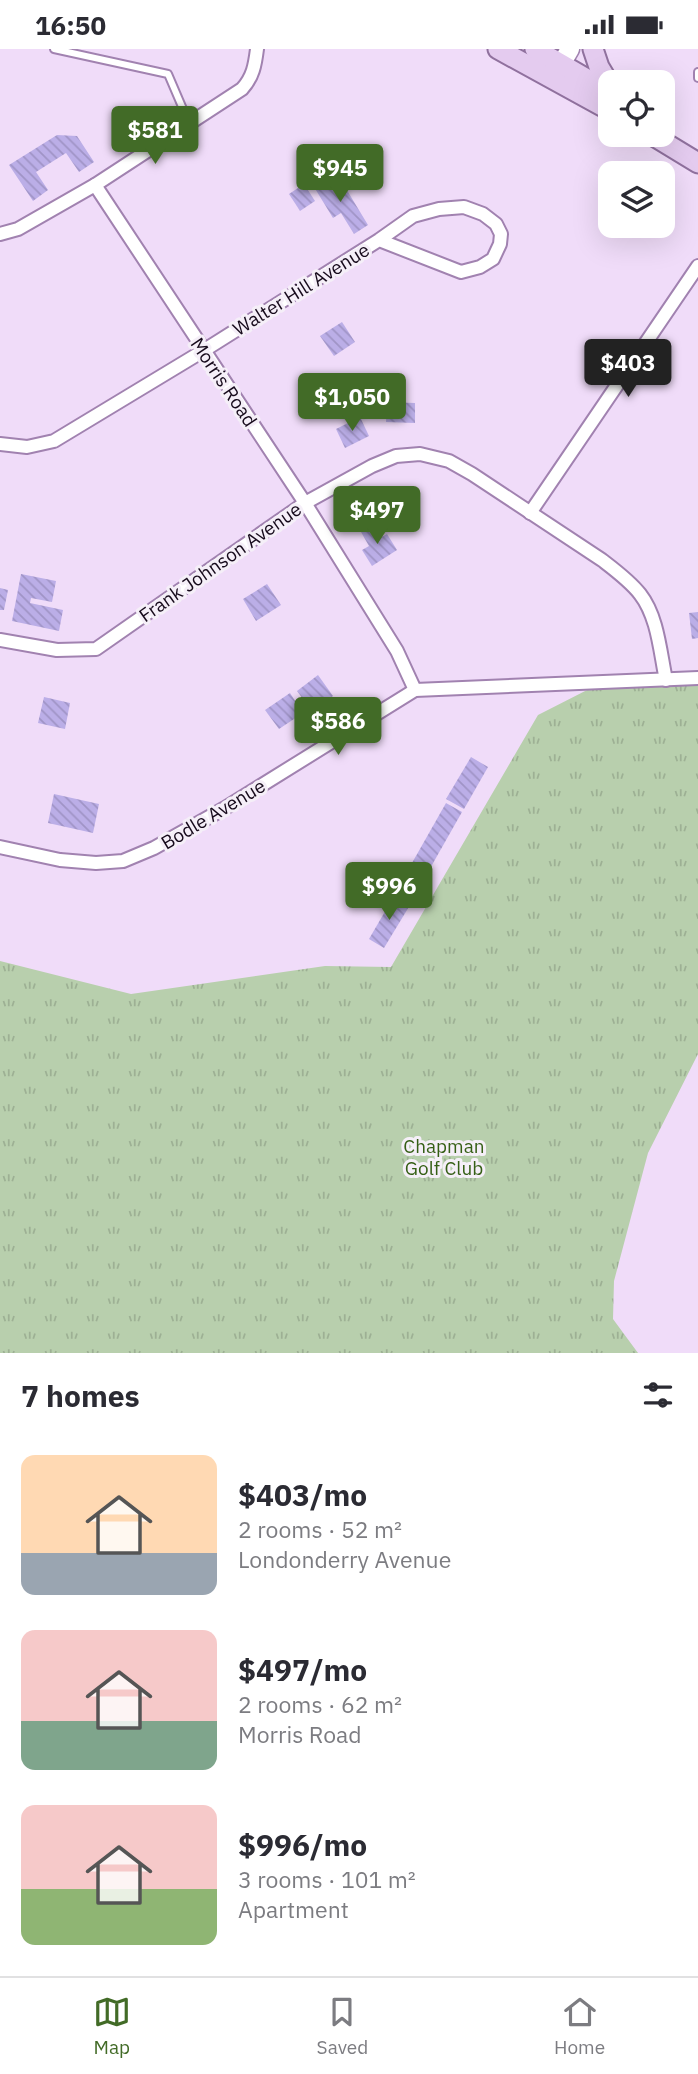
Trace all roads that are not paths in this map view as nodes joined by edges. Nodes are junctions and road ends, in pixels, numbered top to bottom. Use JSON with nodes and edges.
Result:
{"nodes":[{"id":1,"x":54,"y":49,"type":"edge"},
{"id":2,"x":257,"y":49,"type":"edge"},
{"id":3,"x":498,"y":49,"type":"edge"},
{"id":4,"x":593,"y":49,"type":"edge"},
{"id":5,"x":550,"y":59,"type":"edge"},
{"id":6,"x":601,"y":70,"type":"edge"},
{"id":7,"x":698,"y":72,"type":"edge"},
{"id":8,"x":698,"y":78,"type":"edge"},
{"id":9,"x":598,"y":86,"type":"edge"},
{"id":10,"x":598,"y":100,"type":"edge"},
{"id":11,"x":190,"y":124,"type":"junction"},
{"id":12,"x":675,"y":134,"type":"edge"},
{"id":13,"x":672,"y":147,"type":"edge"},
{"id":14,"x":698,"y":148,"type":"edge"},
{"id":15,"x":698,"y":163,"type":"edge"},
{"id":16,"x":95,"y":185,"type":"junction"},
{"id":17,"x":0,"y":234,"type":"edge"},
{"id":18,"x":379,"y":240,"type":"junction"},
{"id":19,"x":698,"y":266,"type":"edge"},
{"id":20,"x":203,"y":351,"type":"junction"},
{"id":21,"x":0,"y":444,"type":"edge"},
{"id":22,"x":304,"y":503,"type":"junction"},
{"id":23,"x":530,"y":513,"type":"junction"},
{"id":24,"x":0,"y":640,"type":"edge"},
{"id":25,"x":698,"y":678,"type":"edge"},
{"id":26,"x":666,"y":680,"type":"junction"},
{"id":27,"x":415,"y":690,"type":"junction"},
{"id":28,"x":0,"y":847,"type":"edge"}],
"edges":[{"from":1,"to":11,"type":"lane"},
{"from":2,"to":11,"type":"street"},
{"from":3,"to":5,"type":"main road"},
{"from":4,"to":6,"type":"main road"},
{"from":5,"to":9,"type":"main road"},
{"from":5,"to":10,"type":"main road"},
{"from":7,"to":8,"type":"lane"},
{"from":11,"to":16,"type":"street"},
{"from":12,"to":14,"type":"main road"},
{"from":13,"to":15,"type":"main road"},
{"from":16,"to":17,"type":"street"},
{"from":16,"to":20,"type":"street","name":"Morris Road"},
{"from":18,"to":18,"type":"street","name":"Walter Hill Avenue"},
{"from":18,"to":20,"type":"street","name":"Walter Hill Avenue"},
{"from":19,"to":23,"type":"street"},
{"from":20,"to":21,"type":"street","name":"Walter Hill Avenue"},
{"from":20,"to":22,"type":"street","name":"Morris Road"},
{"from":22,"to":23,"type":"street","name":"Frank Johnson Avenue"},
{"from":22,"to":24,"type":"street","name":"Frank Johnson Avenue"},
{"from":22,"to":27,"type":"street","name":"Morris Road"},
{"from":23,"to":26,"type":"street","name":"Frank Johnson Avenue"},
{"from":25,"to":26,"type":"street","name":"Bodle Avenue"},
{"from":26,"to":27,"type":"street","name":"Bodle Avenue"},
{"from":27,"to":28,"type":"street","name":"Bodle Avenue"}]}
